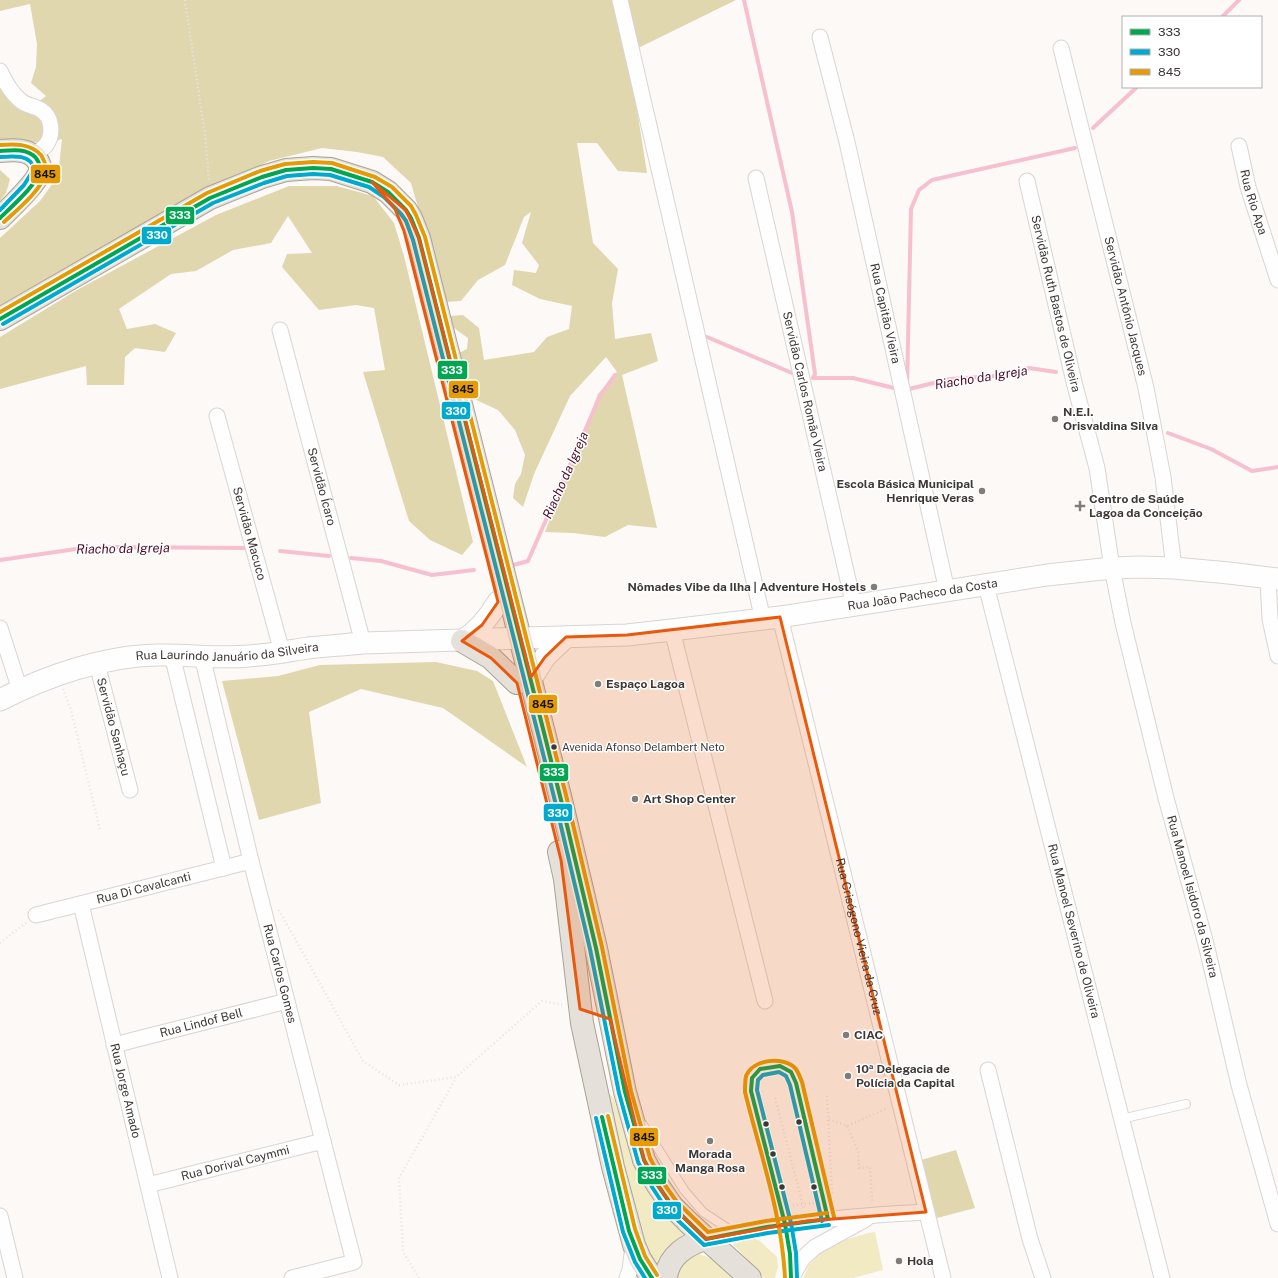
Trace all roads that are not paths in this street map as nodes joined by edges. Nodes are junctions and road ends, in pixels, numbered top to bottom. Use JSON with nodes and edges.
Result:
{"nodes":[{"id":1,"x":620,"y":0,"type":"edge"},
{"id":2,"x":820,"y":37,"type":"dead end"},
{"id":3,"x":1061,"y":48,"type":"dead end"},
{"id":4,"x":0,"y":71,"type":"edge"},
{"id":5,"x":1240,"y":146,"type":"dead end"},
{"id":6,"x":0,"y":151,"type":"edge"},
{"id":7,"x":34,"y":155,"type":"junction"},
{"id":8,"x":756,"y":178,"type":"dead end"},
{"id":9,"x":1027,"y":181,"type":"dead end"},
{"id":10,"x":372,"y":182,"type":"junction"},
{"id":11,"x":0,"y":218,"type":"edge"},
{"id":12,"x":1278,"y":280,"type":"edge"},
{"id":13,"x":0,"y":319,"type":"edge"},
{"id":14,"x":280,"y":330,"type":"dead end"},
{"id":15,"x":217,"y":416,"type":"dead end"},
{"id":16,"x":1112,"y":568,"type":"junction"},
{"id":17,"x":1174,"y":568,"type":"junction"},
{"id":18,"x":1273,"y":579,"type":"edge"},
{"id":19,"x":986,"y":585,"type":"junction"},
{"id":20,"x":947,"y":591,"type":"junction"},
{"id":21,"x":498,"y":602,"type":"junction"},
{"id":22,"x":854,"y":606,"type":"junction"},
{"id":23,"x":771,"y":619,"type":"junction"},
{"id":24,"x":0,"y":628,"type":"edge"},
{"id":25,"x":672,"y":630,"type":"junction"},
{"id":26,"x":566,"y":637,"type":"junction"},
{"id":27,"x":514,"y":639,"type":"junction"},
{"id":28,"x":462,"y":641,"type":"junction"},
{"id":29,"x":363,"y":643,"type":"junction"},
{"id":30,"x":282,"y":652,"type":"junction"},
{"id":31,"x":172,"y":655,"type":"junction"},
{"id":32,"x":202,"y":656,"type":"junction"},
{"id":33,"x":1278,"y":656,"type":"edge"},
{"id":34,"x":96,"y":664,"type":"junction"},
{"id":35,"x":524,"y":681,"type":"junction"},
{"id":36,"x":20,"y":690,"type":"junction"},
{"id":37,"x":0,"y":700,"type":"edge"},
{"id":38,"x":130,"y":790,"type":"dead end"},
{"id":39,"x":251,"y":861,"type":"junction"},
{"id":40,"x":224,"y":868,"type":"junction"},
{"id":41,"x":81,"y":904,"type":"junction"},
{"id":42,"x":36,"y":915,"type":"road end"},
{"id":43,"x":287,"y":1001,"type":"junction"},
{"id":44,"x":765,"y":1001,"type":"dead end"},
{"id":45,"x":580,"y":1009,"type":"junction"},
{"id":46,"x":610,"y":1019,"type":"junction"},
{"id":47,"x":114,"y":1045,"type":"junction"},
{"id":48,"x":988,"y":1070,"type":"dead end"},
{"id":49,"x":625,"y":1092,"type":"junction"},
{"id":50,"x":1186,"y":1104,"type":"dead end"},
{"id":51,"x":1121,"y":1119,"type":"junction"},
{"id":52,"x":323,"y":1141,"type":"junction"},
{"id":53,"x":148,"y":1184,"type":"junction"},
{"id":54,"x":926,"y":1212,"type":"junction"},
{"id":55,"x":0,"y":1216,"type":"edge"},
{"id":56,"x":873,"y":1216,"type":"junction"},
{"id":57,"x":828,"y":1219,"type":"junction"},
{"id":58,"x":785,"y":1224,"type":"junction"},
{"id":59,"x":1278,"y":1224,"type":"edge"},
{"id":60,"x":734,"y":1233,"type":"junction"},
{"id":61,"x":706,"y":1239,"type":"junction"},
{"id":62,"x":634,"y":1245,"type":"junction"},
{"id":63,"x":754,"y":1270,"type":"edge"},
{"id":64,"x":328,"y":1274,"type":"edge"},
{"id":65,"x":15,"y":1278,"type":"edge"},
{"id":66,"x":170,"y":1278,"type":"edge"},
{"id":67,"x":292,"y":1278,"type":"edge"},
{"id":68,"x":627,"y":1278,"type":"edge"},
{"id":69,"x":652,"y":1278,"type":"edge"},
{"id":70,"x":666,"y":1278,"type":"edge"},
{"id":71,"x":791,"y":1278,"type":"edge"},
{"id":72,"x":943,"y":1278,"type":"edge"},
{"id":73,"x":1043,"y":1278,"type":"edge"},
{"id":74,"x":1162,"y":1278,"type":"edge"}],
"edges":[{"from":1,"to":23,"type":"street","name":"Rua Crisógono Vieira da Cruz"},
{"from":2,"to":20,"type":"street","name":"Rua Capitão Vieira"},
{"from":3,"to":17,"type":"street","name":"Servidão Antônio Jacques"},
{"from":4,"to":7,"type":"street"},
{"from":5,"to":12,"type":"street","name":"Rua Rio Apa"},
{"from":6,"to":7,"type":"main road"},
{"from":7,"to":11,"type":"main road"},
{"from":8,"to":22,"type":"street","name":"Servidão Carlos Romão Vieira"},
{"from":9,"to":16,"type":"street","name":"Servidão Ruth Bastos de Oliveira"},
{"from":10,"to":13,"type":"main road"},
{"from":10,"to":21,"type":"main road"},
{"from":10,"to":27,"type":"main road"},
{"from":14,"to":29,"type":"street","name":"Servidão Ícaro"},
{"from":15,"to":30,"type":"street","name":"Servidão Macuco"},
{"from":16,"to":17,"type":"street","name":"Rua João Pacheco da Costa"},
{"from":16,"to":19,"type":"street","name":"Rua João Pacheco da Costa"},
{"from":16,"to":59,"type":"street","name":"Rua Manoel Isidoro da Silveira"},
{"from":17,"to":18,"type":"street","name":"Rua João Pacheco da Costa"},
{"from":18,"to":33,"type":"street"},
{"from":19,"to":20,"type":"street","name":"Rua João Pacheco da Costa"},
{"from":19,"to":51,"type":"street","name":"Rua Manoel Severino de Oliveira"},
{"from":20,"to":22,"type":"street","name":"Rua João Pacheco da Costa"},
{"from":21,"to":27,"type":"main road"},
{"from":21,"to":28,"type":"street"},
{"from":22,"to":23,"type":"street","name":"Rua João Pacheco da Costa"},
{"from":23,"to":25,"type":"street","name":"Rua João Pacheco da Costa"},
{"from":23,"to":54,"type":"street","name":"Rua Crisógono Vieira da Cruz"},
{"from":24,"to":36,"type":"street"},
{"from":25,"to":26,"type":"street","name":"Rua João Pacheco da Costa"},
{"from":25,"to":44,"type":"street"},
{"from":26,"to":27,"type":"street","name":"Rua João Pacheco da Costa"},
{"from":26,"to":35,"type":"street"},
{"from":27,"to":28,"type":"street","name":"Rua Laurindo Januário da Silveira"},
{"from":27,"to":35,"type":"main road"},
{"from":28,"to":29,"type":"street","name":"Rua Laurindo Januário da Silveira"},
{"from":28,"to":35,"type":"main road"},
{"from":29,"to":30,"type":"street","name":"Rua Laurindo Januário da Silveira"},
{"from":30,"to":32,"type":"street","name":"Rua Laurindo Januário da Silveira"},
{"from":31,"to":32,"type":"street","name":"Rua Laurindo Januário da Silveira"},
{"from":31,"to":34,"type":"street","name":"Rua Laurindo Januário da Silveira"},
{"from":31,"to":40,"type":"street"},
{"from":32,"to":39,"type":"street","name":"Rua Carlos Gomes"},
{"from":34,"to":36,"type":"street","name":"Rua Laurindo Januário da Silveira"},
{"from":34,"to":38,"type":"street","name":"Servidão Sanhaçu"},
{"from":35,"to":45,"type":"main road"},
{"from":35,"to":46,"type":"main road"},
{"from":36,"to":37,"type":"street","name":"Rua Laurindo Januário da Silveira"},
{"from":39,"to":40,"type":"street","name":"Rua Di Cavalcanti"},
{"from":39,"to":43,"type":"street","name":"Rua Carlos Gomes"},
{"from":40,"to":41,"type":"street","name":"Rua Di Cavalcanti"},
{"from":41,"to":42,"type":"street","name":"Rua Di Cavalcanti"},
{"from":41,"to":47,"type":"street","name":"Rua Jorge Amado"},
{"from":43,"to":47,"type":"street","name":"Rua Lindof Bell"},
{"from":43,"to":52,"type":"street","name":"Rua Carlos Gomes"},
{"from":45,"to":46,"type":"main road"},
{"from":45,"to":62,"type":"main road"},
{"from":46,"to":49,"type":"main road"},
{"from":47,"to":53,"type":"street","name":"Rua Jorge Amado"},
{"from":48,"to":73,"type":"street"},
{"from":49,"to":60,"type":"lane"},
{"from":49,"to":61,"type":"main road"},
{"from":50,"to":51,"type":"lane"},
{"from":51,"to":74,"type":"street","name":"Rua Manoel Severino de Oliveira"},
{"from":52,"to":53,"type":"street","name":"Rua Dorival Caymmi"},
{"from":52,"to":64,"type":"street","name":"Rua Carlos Gomes"},
{"from":53,"to":66,"type":"street","name":"Rua Jorge Amado"},
{"from":54,"to":56,"type":"street"},
{"from":54,"to":72,"type":"street","name":"Rua Crisógono Vieira da Cruz"},
{"from":55,"to":65,"type":"street"},
{"from":56,"to":57,"type":"street"},
{"from":56,"to":71,"type":"street"},
{"from":57,"to":58,"type":"street"},
{"from":57,"to":58,"type":"lane"},
{"from":58,"to":60,"type":"street"},
{"from":58,"to":71,"type":"street"},
{"from":60,"to":61,"type":"street"},
{"from":61,"to":63,"type":"main road"},
{"from":61,"to":70,"type":"main road"},
{"from":62,"to":68,"type":"street"},
{"from":62,"to":69,"type":"main road"},
{"from":64,"to":67,"type":"street"}]}
